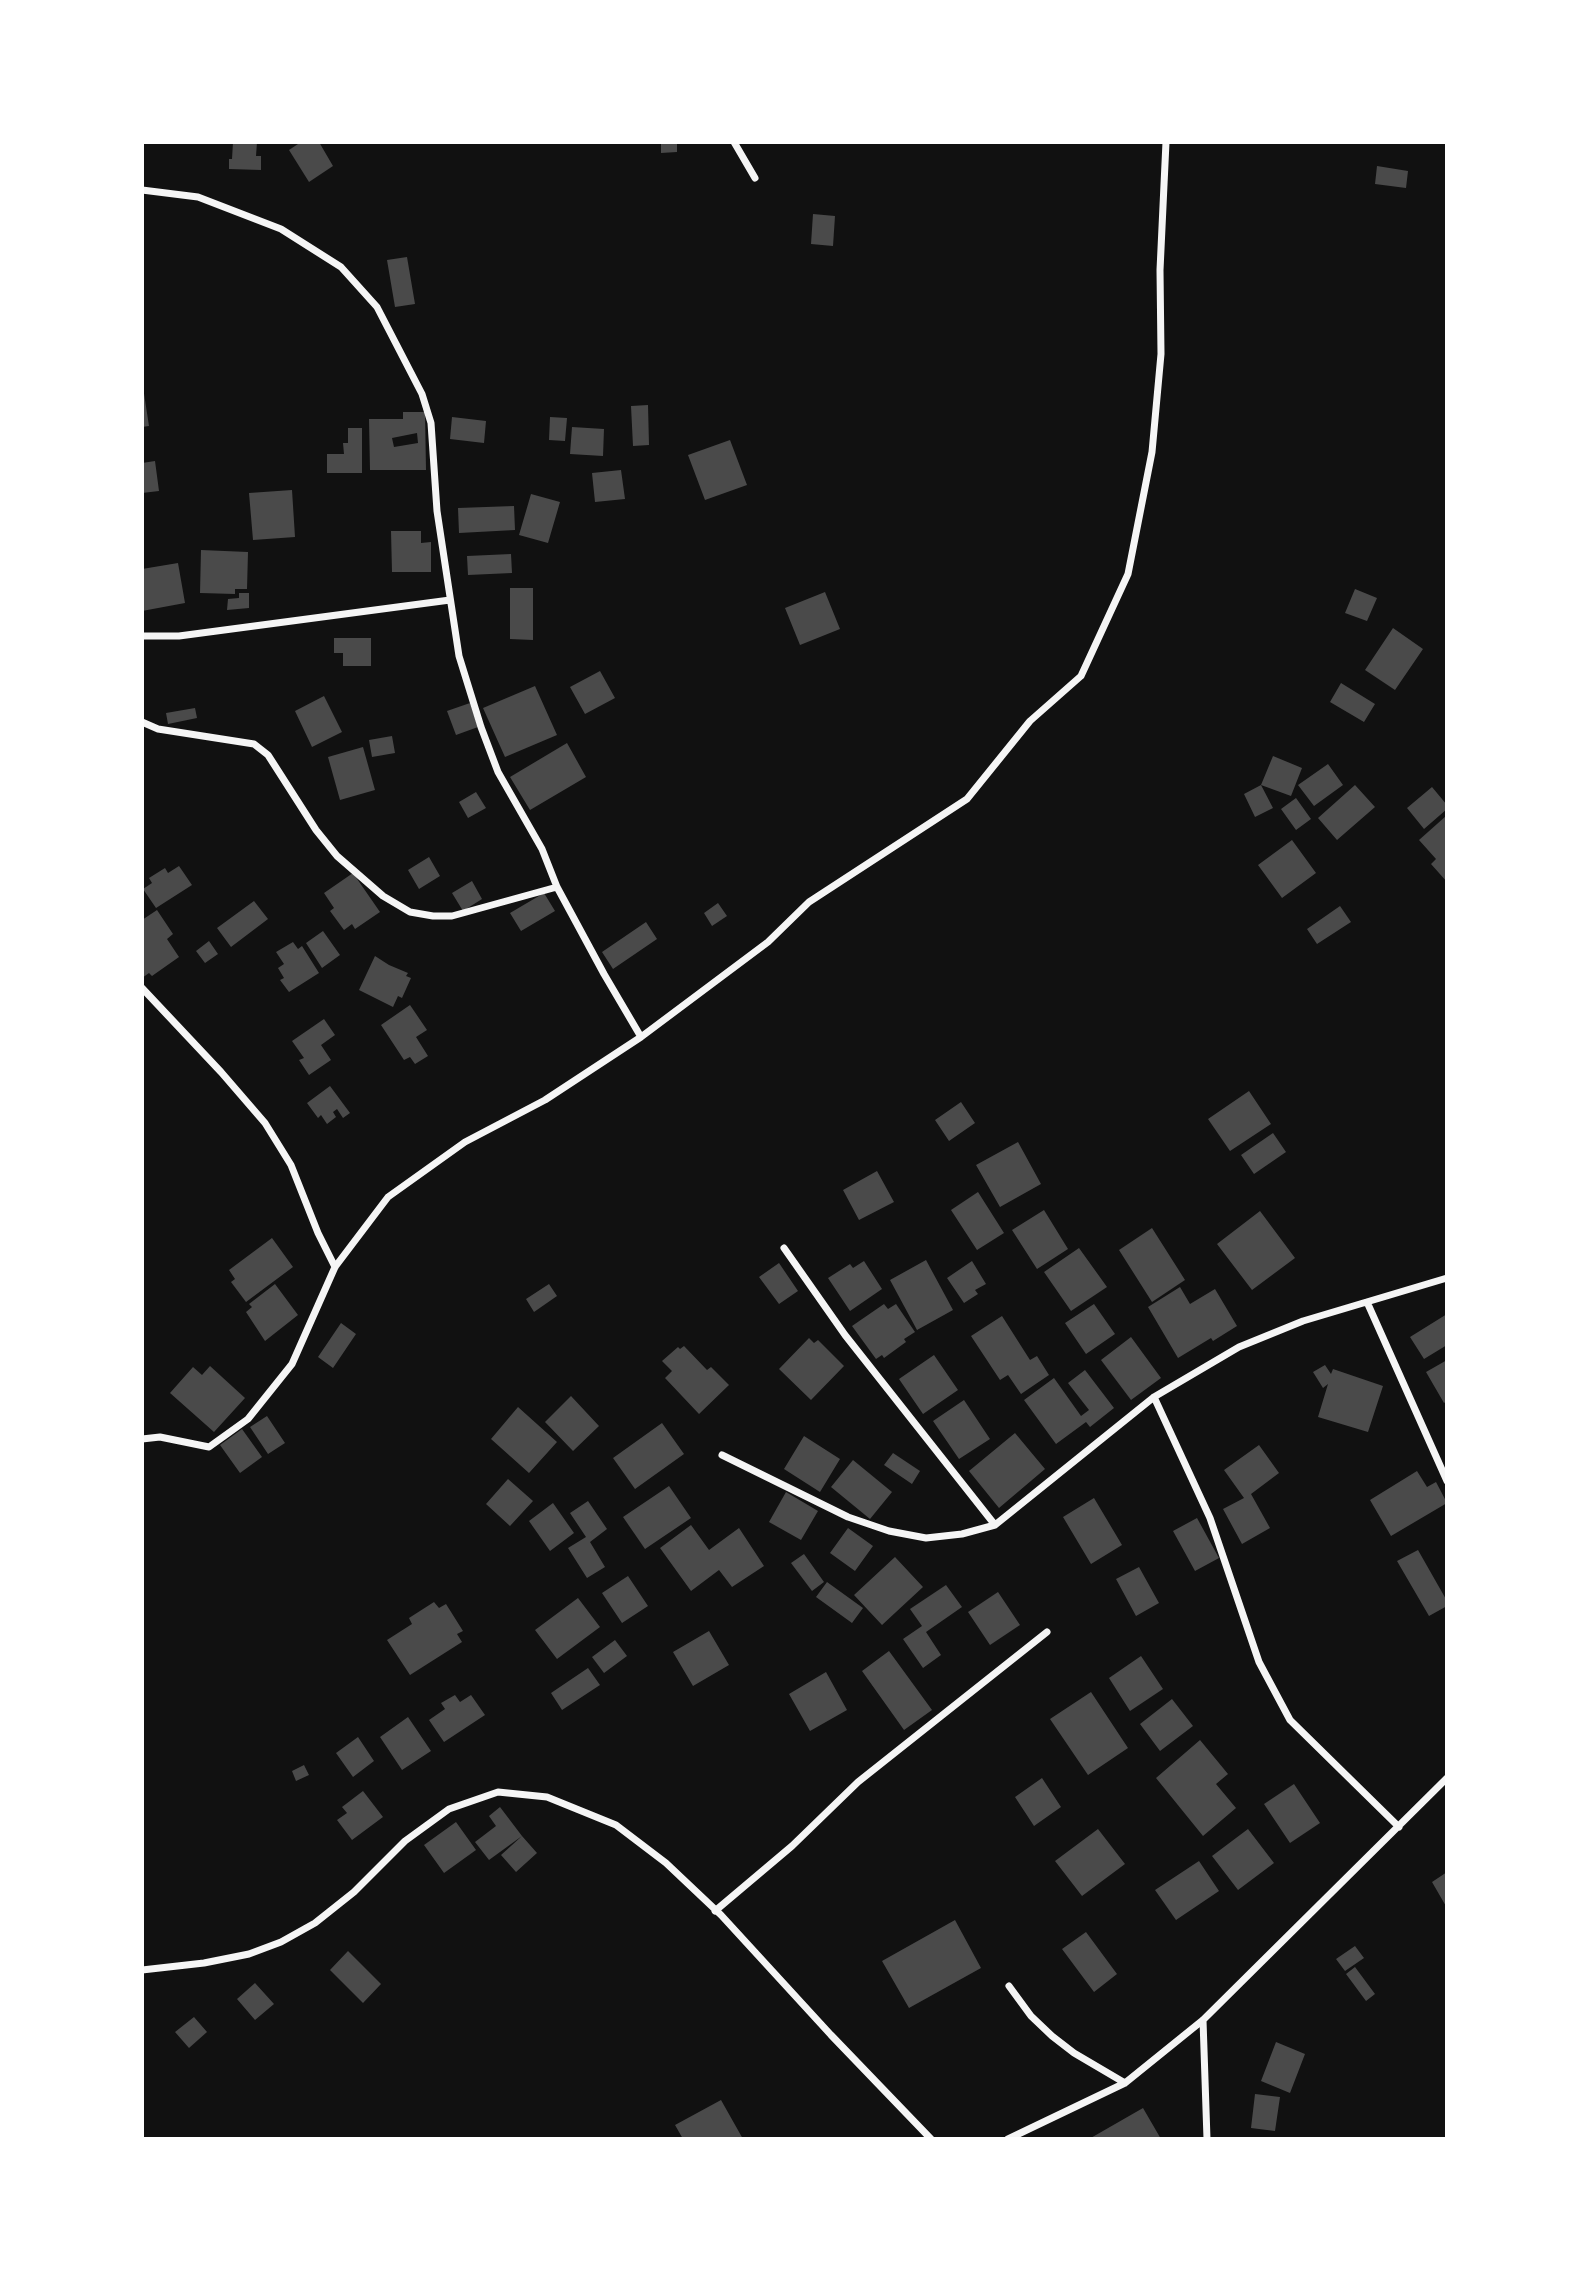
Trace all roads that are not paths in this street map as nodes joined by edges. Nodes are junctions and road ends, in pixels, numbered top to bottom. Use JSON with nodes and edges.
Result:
{"nodes":[{"id":1,"x":734,"y":142,"type":"edge"},
{"id":2,"x":1166,"y":142,"type":"edge"},
{"id":3,"x":755,"y":178,"type":"dead end"},
{"id":4,"x":142,"y":190,"type":"edge"},
{"id":5,"x":450,"y":600,"type":"junction"},
{"id":6,"x":142,"y":636,"type":"edge"},
{"id":7,"x":142,"y":722,"type":"edge"},
{"id":8,"x":557,"y":887,"type":"junction"},
{"id":9,"x":142,"y":988,"type":"edge"},
{"id":10,"x":641,"y":1037,"type":"junction"},
{"id":11,"x":784,"y":1248,"type":"dead end"},
{"id":12,"x":335,"y":1267,"type":"junction"},
{"id":13,"x":1447,"y":1278,"type":"edge"},
{"id":14,"x":1367,"y":1303,"type":"junction"},
{"id":15,"x":1154,"y":1397,"type":"junction"},
{"id":16,"x":142,"y":1439,"type":"edge"},
{"id":17,"x":722,"y":1455,"type":"dead end"},
{"id":18,"x":1447,"y":1481,"type":"edge"},
{"id":19,"x":995,"y":1525,"type":"junction"},
{"id":20,"x":1047,"y":1632,"type":"dead end"},
{"id":21,"x":1447,"y":1778,"type":"edge"},
{"id":22,"x":1399,"y":1827,"type":"junction"},
{"id":23,"x":715,"y":1911,"type":"junction"},
{"id":24,"x":142,"y":1970,"type":"edge"},
{"id":25,"x":1009,"y":1986,"type":"dead end"},
{"id":26,"x":1203,"y":2020,"type":"junction"},
{"id":27,"x":1125,"y":2083,"type":"junction"},
{"id":28,"x":931,"y":2139,"type":"edge"},
{"id":29,"x":1008,"y":2139,"type":"edge"},
{"id":30,"x":1208,"y":2139,"type":"edge"}],
"edges":[{"from":1,"to":3,"type":"street"},
{"from":2,"to":10,"type":"street"},
{"from":4,"to":5,"type":"street"},
{"from":5,"to":6,"type":"street"},
{"from":5,"to":8,"type":"street"},
{"from":7,"to":8,"type":"street"},
{"from":8,"to":10,"type":"street"},
{"from":9,"to":12,"type":"street"},
{"from":10,"to":12,"type":"street"},
{"from":11,"to":19,"type":"street"},
{"from":12,"to":16,"type":"street"},
{"from":13,"to":14,"type":"street"},
{"from":14,"to":15,"type":"street"},
{"from":14,"to":18,"type":"street"},
{"from":15,"to":19,"type":"street"},
{"from":15,"to":22,"type":"street"},
{"from":17,"to":19,"type":"street"},
{"from":20,"to":23,"type":"street"},
{"from":21,"to":22,"type":"street"},
{"from":22,"to":26,"type":"street"},
{"from":23,"to":24,"type":"street"},
{"from":23,"to":28,"type":"street"},
{"from":25,"to":27,"type":"street"},
{"from":26,"to":27,"type":"street"},
{"from":26,"to":30,"type":"street"},
{"from":27,"to":29,"type":"street"}]}
